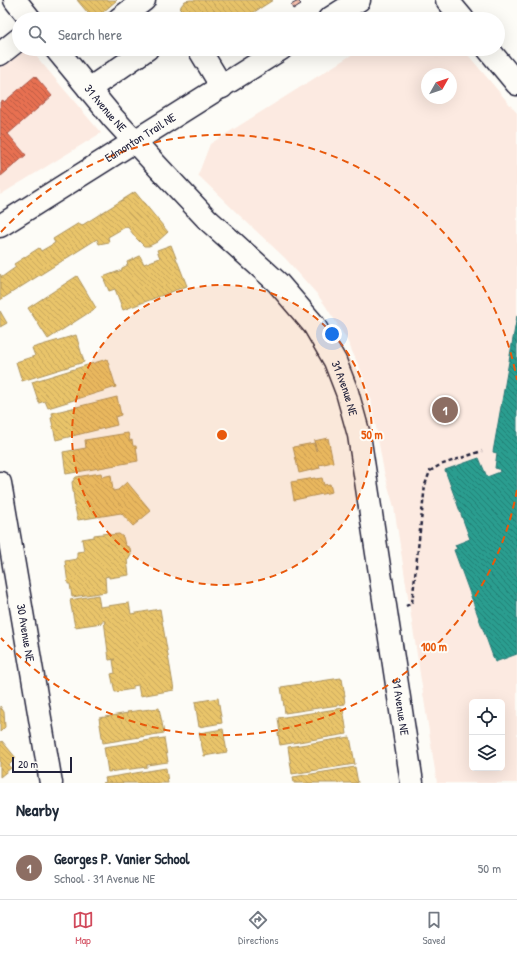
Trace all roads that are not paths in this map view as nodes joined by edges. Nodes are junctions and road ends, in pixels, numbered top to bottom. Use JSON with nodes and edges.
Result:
{"nodes":[{"id":1,"x":15,"y":0,"type":"edge"},
{"id":2,"x":144,"y":0,"type":"edge"},
{"id":3,"x":358,"y":0,"type":"edge"},
{"id":4,"x":447,"y":0,"type":"edge"},
{"id":5,"x":24,"y":12,"type":"edge"},
{"id":6,"x":128,"y":12,"type":"edge"},
{"id":7,"x":340,"y":12,"type":"edge"},
{"id":8,"x":457,"y":12,"type":"edge"},
{"id":9,"x":12,"y":45,"type":"edge"},
{"id":10,"x":0,"y":54,"type":"edge"},
{"id":11,"x":68,"y":56,"type":"edge"},
{"id":12,"x":137,"y":56,"type":"edge"},
{"id":13,"x":203,"y":56,"type":"edge"},
{"id":14,"x":270,"y":56,"type":"edge"},
{"id":15,"x":494,"y":56,"type":"edge"},
{"id":16,"x":517,"y":84,"type":"edge"},
{"id":17,"x":222,"y":87,"type":"junction"},
{"id":18,"x":89,"y":89,"type":"junction"},
{"id":19,"x":135,"y":142,"type":"junction"},
{"id":20,"x":0,"y":226,"type":"edge"},
{"id":21,"x":0,"y":483,"type":"edge"},
{"id":22,"x":51,"y":783,"type":"edge"},
{"id":23,"x":412,"y":783,"type":"edge"}],
"edges":[{"from":1,"to":5,"type":"street"},
{"from":2,"to":6,"type":"street"},
{"from":3,"to":7,"type":"street"},
{"from":4,"to":8,"type":"street"},
{"from":9,"to":10,"type":"street"},
{"from":11,"to":18,"type":"street","name":"31 Avenue NE"},
{"from":12,"to":18,"type":"street"},
{"from":13,"to":17,"type":"street"},
{"from":14,"to":17,"type":"street","name":"Edmonton Trail NE"},
{"from":15,"to":16,"type":"street"},
{"from":17,"to":19,"type":"street","name":"Edmonton Trail NE"},
{"from":18,"to":19,"type":"street","name":"31 Avenue NE"},
{"from":19,"to":20,"type":"street","name":"Edmonton Trail NE"},
{"from":19,"to":23,"type":"street","name":"31 Avenue NE"},
{"from":21,"to":22,"type":"street","name":"30 Avenue NE"}]}
